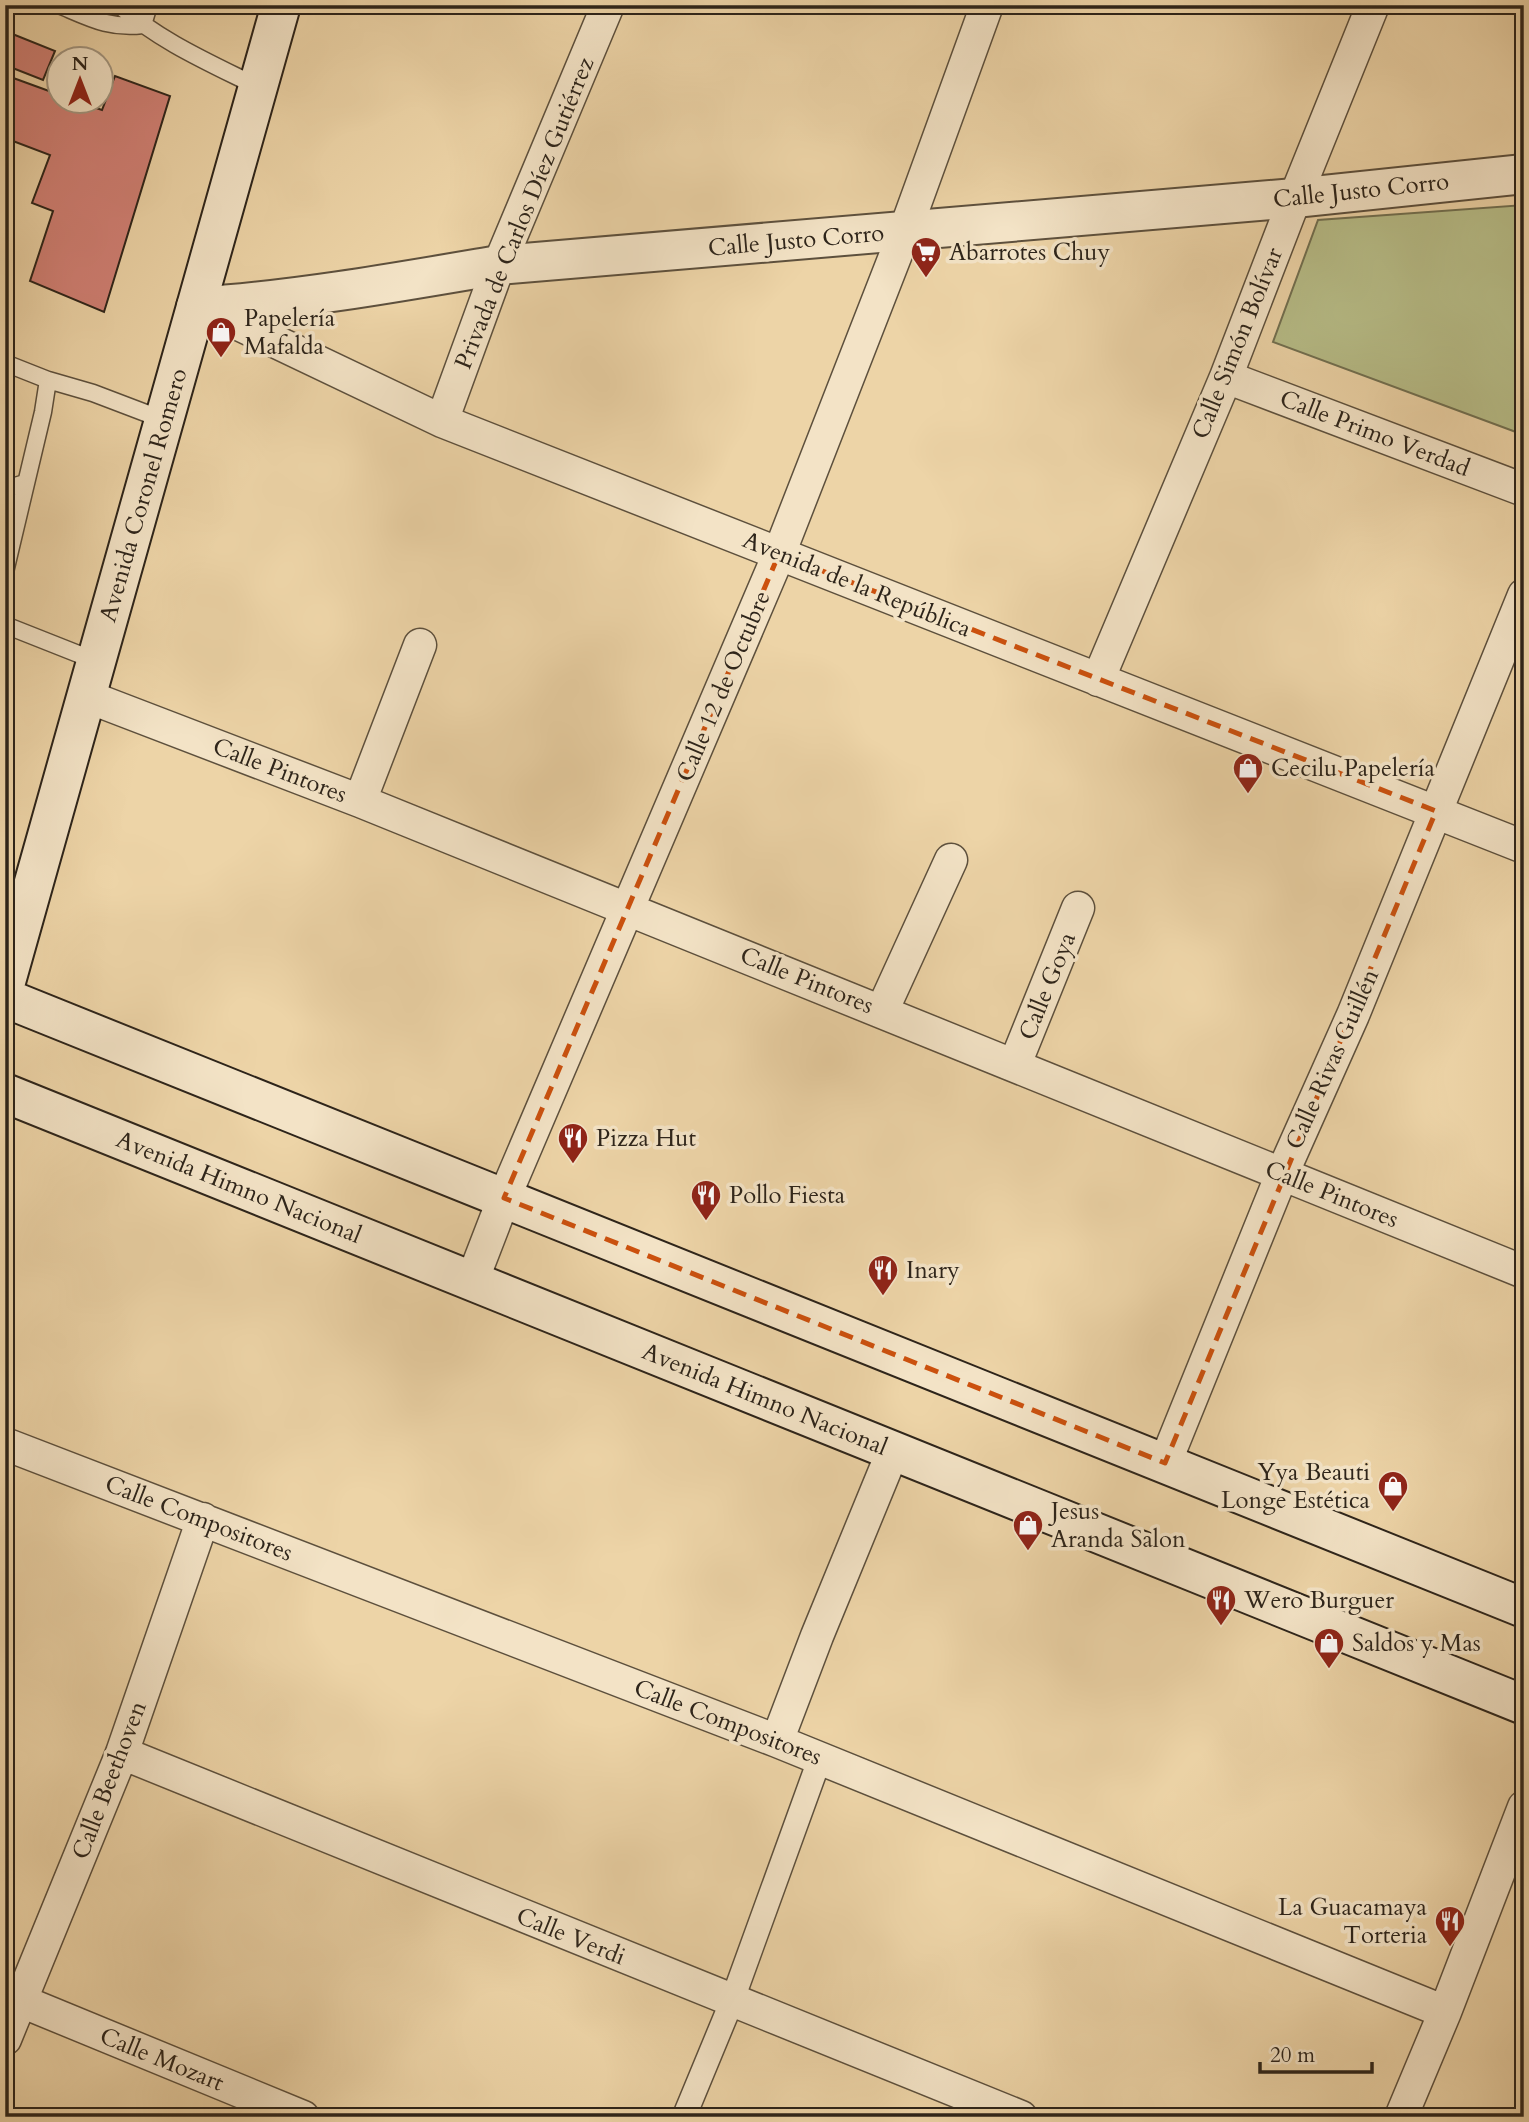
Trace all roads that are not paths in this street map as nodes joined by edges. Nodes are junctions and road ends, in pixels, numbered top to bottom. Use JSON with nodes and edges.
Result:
{"nodes":[{"id":1,"x":58,"y":5,"type":"edge"},
{"id":2,"x":119,"y":5,"type":"edge"},
{"id":3,"x":149,"y":5,"type":"edge"},
{"id":4,"x":281,"y":5,"type":"edge"},
{"id":5,"x":608,"y":5,"type":"edge"},
{"id":6,"x":988,"y":5,"type":"edge"},
{"id":7,"x":1373,"y":5,"type":"edge"},
{"id":8,"x":143,"y":25,"type":"junction"},
{"id":9,"x":258,"y":87,"type":"junction"},
{"id":10,"x":1524,"y":174,"type":"edge"},
{"id":11,"x":1295,"y":198,"type":"junction"},
{"id":12,"x":905,"y":231,"type":"junction"},
{"id":13,"x":499,"y":265,"type":"junction"},
{"id":14,"x":196,"y":307,"type":"junction"},
{"id":15,"x":5,"y":363,"type":"edge"},
{"id":16,"x":1226,"y":377,"type":"junction"},
{"id":17,"x":48,"y":380,"type":"junction"},
{"id":18,"x":164,"y":420,"type":"junction"},
{"id":19,"x":442,"y":421,"type":"junction"},
{"id":20,"x":25,"y":482,"type":"junction"},
{"id":21,"x":5,"y":489,"type":"edge"},
{"id":22,"x":1524,"y":490,"type":"edge"},
{"id":23,"x":779,"y":554,"type":"junction"},
{"id":24,"x":5,"y":572,"type":"edge"},
{"id":25,"x":1524,"y":595,"type":"edge"},
{"id":26,"x":5,"y":625,"type":"edge"},
{"id":27,"x":420,"y":645,"type":"dead end"},
{"id":28,"x":91,"y":679,"type":"junction"},
{"id":29,"x":1098,"y":680,"type":"junction"},
{"id":30,"x":360,"y":800,"type":"junction"},
{"id":31,"x":1436,"y":810,"type":"junction"},
{"id":32,"x":1524,"y":846,"type":"edge"},
{"id":33,"x":951,"y":860,"type":"dead end"},
{"id":34,"x":628,"y":908,"type":"junction"},
{"id":35,"x":1078,"y":908,"type":"dead end"},
{"id":36,"x":5,"y":985,"type":"edge"},
{"id":37,"x":5,"y":998,"type":"edge"},
{"id":38,"x":882,"y":1011,"type":"junction"},
{"id":39,"x":1015,"y":1064,"type":"junction"},
{"id":40,"x":5,"y":1093,"type":"edge"},
{"id":41,"x":1282,"y":1174,"type":"junction"},
{"id":42,"x":504,"y":1198,"type":"junction"},
{"id":43,"x":1524,"y":1272,"type":"edge"},
{"id":44,"x":472,"y":1281,"type":"junction"},
{"id":45,"x":5,"y":1444,"type":"edge"},
{"id":46,"x":893,"y":1451,"type":"junction"},
{"id":47,"x":1165,"y":1463,"type":"junction"},
{"id":48,"x":203,"y":1519,"type":"junction"},
{"id":49,"x":1524,"y":1608,"type":"edge"},
{"id":50,"x":1524,"y":1705,"type":"edge"},
{"id":51,"x":778,"y":1741,"type":"junction"},
{"id":52,"x":122,"y":1753,"type":"junction"},
{"id":53,"x":820,"y":1758,"type":"junction"},
{"id":54,"x":1524,"y":1807,"type":"edge"},
{"id":55,"x":21,"y":2001,"type":"junction"},
{"id":56,"x":732,"y":2001,"type":"junction"},
{"id":57,"x":1446,"y":2012,"type":"junction"},
{"id":58,"x":5,"y":2039,"type":"edge"},
{"id":59,"x":303,"y":2117,"type":"edge"},
{"id":60,"x":684,"y":2117,"type":"edge"},
{"id":61,"x":1021,"y":2117,"type":"edge"},
{"id":62,"x":1401,"y":2117,"type":"edge"}],
"edges":[{"from":1,"to":8,"type":"lane"},
{"from":2,"to":8,"type":"lane"},
{"from":3,"to":8,"type":"lane"},
{"from":4,"to":9,"type":"main road","name":"Avenida Coronel Romero"},
{"from":5,"to":13,"type":"street","name":"Privada de Carlos Díez Gutiérrez"},
{"from":6,"to":12,"type":"street","name":"Calle 12 de Octubre"},
{"from":7,"to":11,"type":"street","name":"Calle Simón Bolívar"},
{"from":8,"to":9,"type":"lane"},
{"from":9,"to":14,"type":"main road","name":"Avenida Coronel Romero"},
{"from":10,"to":11,"type":"main road","name":"Calle Justo Corro"},
{"from":11,"to":12,"type":"main road","name":"Calle Justo Corro"},
{"from":11,"to":16,"type":"street","name":"Calle Simón Bolívar"},
{"from":12,"to":13,"type":"main road","name":"Calle Justo Corro"},
{"from":12,"to":23,"type":"street","name":"Calle 12 de Octubre"},
{"from":13,"to":14,"type":"main road","name":"Calle Justo Corro"},
{"from":13,"to":19,"type":"street","name":"Privada de Carlos Díez Gutiérrez"},
{"from":14,"to":18,"type":"main road","name":"Avenida Coronel Romero"},
{"from":14,"to":19,"type":"street","name":"Avenida de la República"},
{"from":15,"to":17,"type":"lane"},
{"from":16,"to":22,"type":"street","name":"Calle Primo Verdad"},
{"from":16,"to":29,"type":"street","name":"Calle Simón Bolívar"},
{"from":17,"to":18,"type":"lane"},
{"from":17,"to":20,"type":"lane"},
{"from":18,"to":28,"type":"main road","name":"Avenida Coronel Romero"},
{"from":19,"to":23,"type":"street","name":"Avenida de la República"},
{"from":20,"to":21,"type":"lane"},
{"from":20,"to":24,"type":"lane"},
{"from":23,"to":29,"type":"street","name":"Avenida de la República"},
{"from":23,"to":34,"type":"street","name":"Calle 12 de Octubre"},
{"from":25,"to":31,"type":"street","name":"Calle Rivas Guillén"},
{"from":26,"to":28,"type":"lane"},
{"from":27,"to":30,"type":"street"},
{"from":28,"to":30,"type":"street","name":"Calle Pintores"},
{"from":28,"to":36,"type":"main road","name":"Avenida Coronel Romero"},
{"from":29,"to":31,"type":"street","name":"Avenida de la República"},
{"from":30,"to":34,"type":"street","name":"Calle Pintores"},
{"from":31,"to":32,"type":"street","name":"Avenida de la República"},
{"from":31,"to":41,"type":"street","name":"Calle Rivas Guillén"},
{"from":33,"to":38,"type":"street"},
{"from":34,"to":38,"type":"street","name":"Calle Pintores"},
{"from":34,"to":42,"type":"street","name":"Calle 12 de Octubre"},
{"from":35,"to":39,"type":"street","name":"Calle Goya"},
{"from":37,"to":42,"type":"main road"},
{"from":38,"to":39,"type":"street","name":"Calle Pintores"},
{"from":39,"to":41,"type":"street","name":"Calle Pintores"},
{"from":40,"to":44,"type":"main road","name":"Avenida Himno Nacional"},
{"from":41,"to":43,"type":"street","name":"Calle Pintores"},
{"from":41,"to":47,"type":"street","name":"Calle Rivas Guillén"},
{"from":42,"to":44,"type":"street","name":"Calle 12 de Octubre"},
{"from":42,"to":47,"type":"main road"},
{"from":44,"to":46,"type":"main road","name":"Avenida Himno Nacional"},
{"from":45,"to":48,"type":"street","name":"Calle Compositores"},
{"from":46,"to":50,"type":"main road","name":"Avenida Himno Nacional"},
{"from":46,"to":51,"type":"street"},
{"from":47,"to":49,"type":"main road"},
{"from":48,"to":51,"type":"street","name":"Calle Compositores"},
{"from":48,"to":52,"type":"street","name":"Calle Beethoven"},
{"from":51,"to":53,"type":"street","name":"Calle Compositores"},
{"from":52,"to":55,"type":"street","name":"Calle Beethoven"},
{"from":52,"to":56,"type":"street","name":"Calle Verdi"},
{"from":53,"to":56,"type":"street"},
{"from":53,"to":57,"type":"street","name":"Calle Compositores"},
{"from":54,"to":57,"type":"street"},
{"from":55,"to":58,"type":"street","name":"Calle Beethoven"},
{"from":55,"to":59,"type":"street","name":"Calle Mozart"},
{"from":56,"to":60,"type":"street"},
{"from":56,"to":61,"type":"street","name":"Calle Verdi"},
{"from":57,"to":62,"type":"street"}]}
